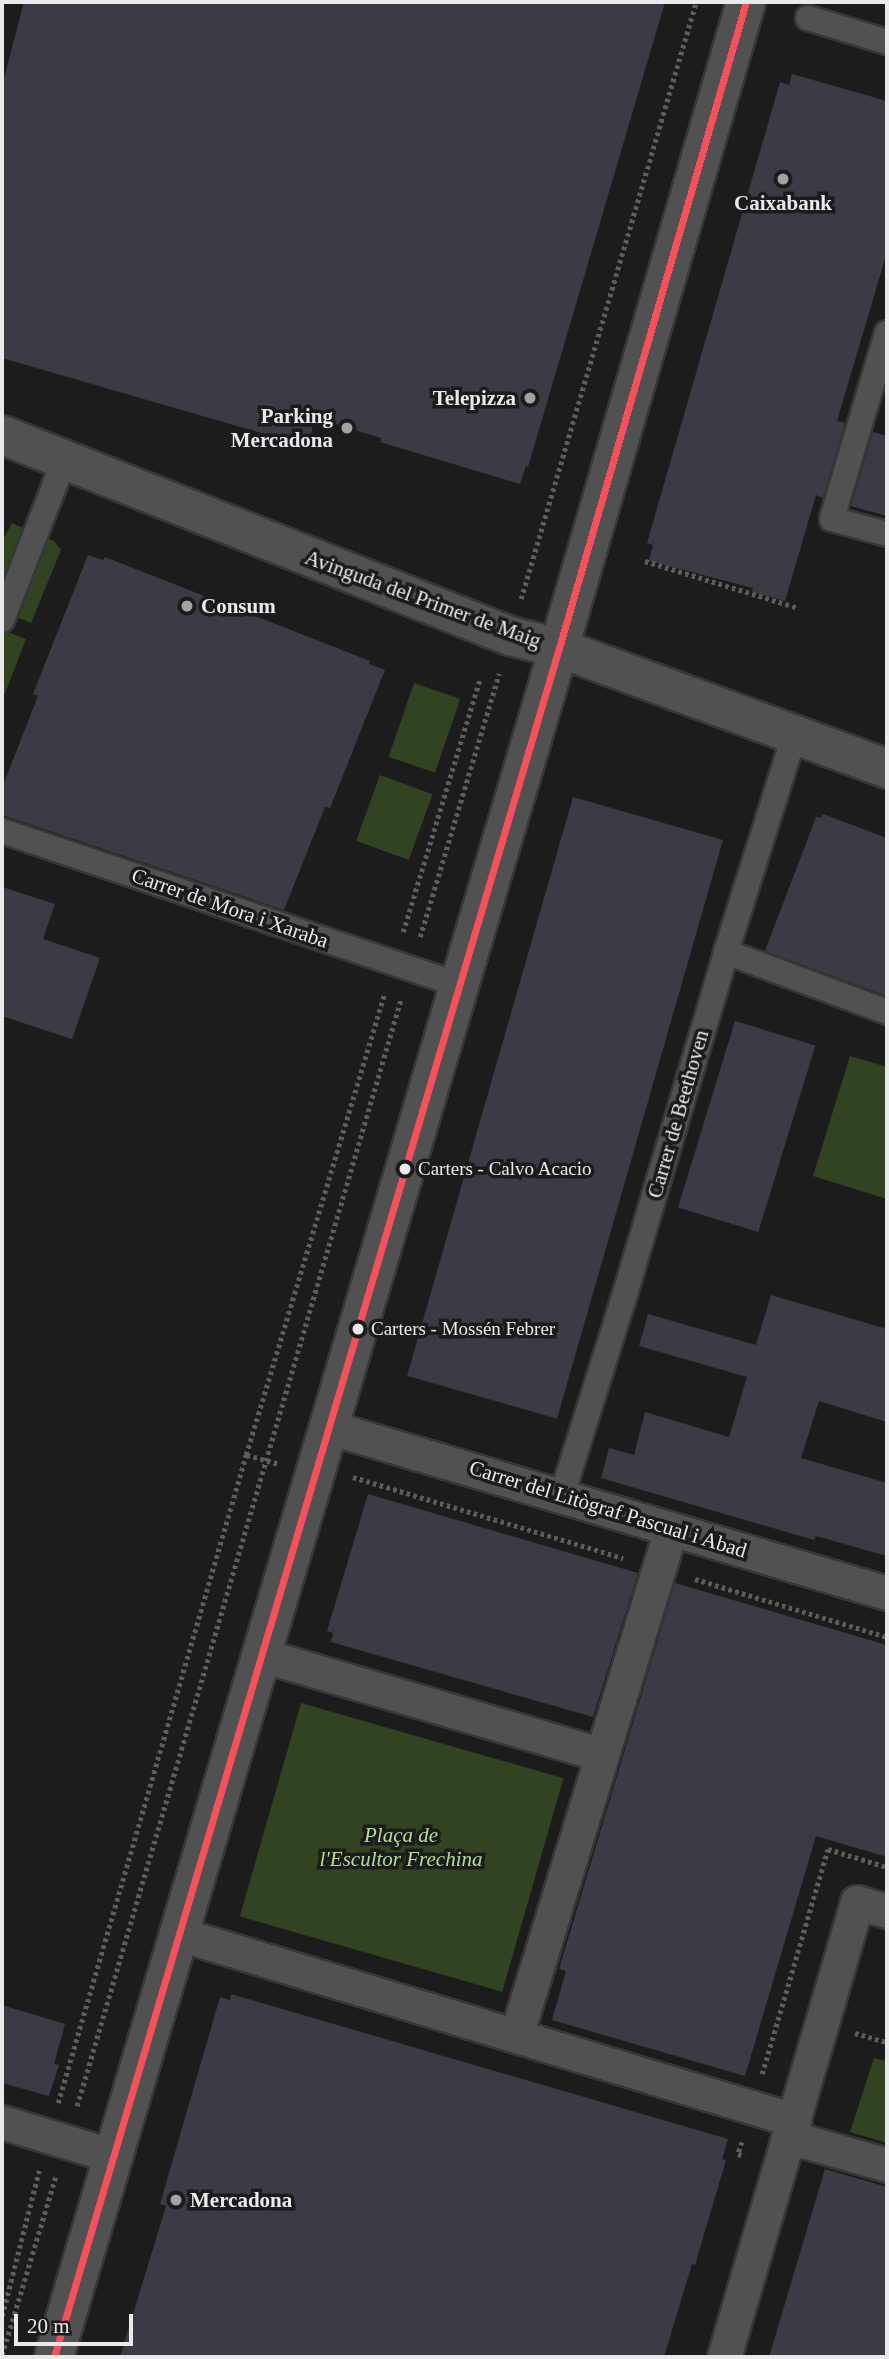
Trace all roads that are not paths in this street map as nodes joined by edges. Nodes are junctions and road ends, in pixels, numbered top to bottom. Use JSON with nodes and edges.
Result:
{"nodes":[{"id":1,"x":746,"y":2,"type":"edge"},
{"id":2,"x":808,"y":18,"type":"dead end"},
{"id":3,"x":887,"y":42,"type":"edge"},
{"id":4,"x":887,"y":333,"type":"edge"},
{"id":5,"x":2,"y":435,"type":"edge"},
{"id":6,"x":64,"y":461,"type":"junction"},
{"id":7,"x":887,"y":534,"type":"edge"},
{"id":8,"x":2,"y":620,"type":"edge"},
{"id":9,"x":559,"y":648,"type":"junction"},
{"id":10,"x":795,"y":733,"type":"junction"},
{"id":11,"x":887,"y":769,"type":"edge"},
{"id":12,"x":2,"y":831,"type":"edge"},
{"id":13,"x":726,"y":952,"type":"junction"},
{"id":14,"x":459,"y":985,"type":"junction"},
{"id":15,"x":887,"y":1013,"type":"edge"},
{"id":16,"x":328,"y":1427,"type":"junction"},
{"id":17,"x":562,"y":1495,"type":"junction"},
{"id":18,"x":671,"y":1529,"type":"junction"},
{"id":19,"x":887,"y":1592,"type":"edge"},
{"id":20,"x":261,"y":1655,"type":"junction"},
{"id":21,"x":602,"y":1755,"type":"junction"},
{"id":22,"x":887,"y":1911,"type":"edge"},
{"id":23,"x":179,"y":1934,"type":"junction"},
{"id":24,"x":516,"y":2036,"type":"junction"},
{"id":25,"x":2,"y":2122,"type":"edge"},
{"id":26,"x":792,"y":2128,"type":"junction"},
{"id":27,"x":113,"y":2156,"type":"junction"},
{"id":28,"x":887,"y":2165,"type":"edge"},
{"id":29,"x":54,"y":2357,"type":"edge"},
{"id":30,"x":724,"y":2357,"type":"edge"}],
"edges":[{"from":1,"to":9,"type":"street"},
{"from":2,"to":3,"type":"street"},
{"from":4,"to":7,"type":"street"},
{"from":5,"to":6,"type":"street","name":"Avinguda del Primer de Maig"},
{"from":6,"to":8,"type":"street"},
{"from":6,"to":9,"type":"street","name":"Avinguda del Primer de Maig"},
{"from":9,"to":10,"type":"street","name":"Avinguda del Primer de Maig"},
{"from":9,"to":14,"type":"street"},
{"from":10,"to":11,"type":"street","name":"Avinguda del Primer de Maig"},
{"from":10,"to":13,"type":"street","name":"Carrer de Beethoven"},
{"from":12,"to":14,"type":"street","name":"Carrer de Mora i Xaraba"},
{"from":13,"to":15,"type":"street"},
{"from":13,"to":17,"type":"street","name":"Carrer de Beethoven"},
{"from":14,"to":16,"type":"street"},
{"from":16,"to":17,"type":"street","name":"Carrer del Litògraf Pascual i Abad"},
{"from":16,"to":20,"type":"street"},
{"from":17,"to":18,"type":"street","name":"Carrer del Litògraf Pascual i Abad"},
{"from":18,"to":19,"type":"street","name":"Carrer del Litògraf Pascual i Abad"},
{"from":18,"to":21,"type":"street"},
{"from":20,"to":21,"type":"street"},
{"from":20,"to":23,"type":"street"},
{"from":21,"to":24,"type":"street"},
{"from":22,"to":26,"type":"street"},
{"from":23,"to":24,"type":"street"},
{"from":23,"to":27,"type":"street"},
{"from":24,"to":26,"type":"street"},
{"from":25,"to":27,"type":"street"},
{"from":26,"to":28,"type":"street"},
{"from":26,"to":30,"type":"street"},
{"from":27,"to":29,"type":"street"}]}
